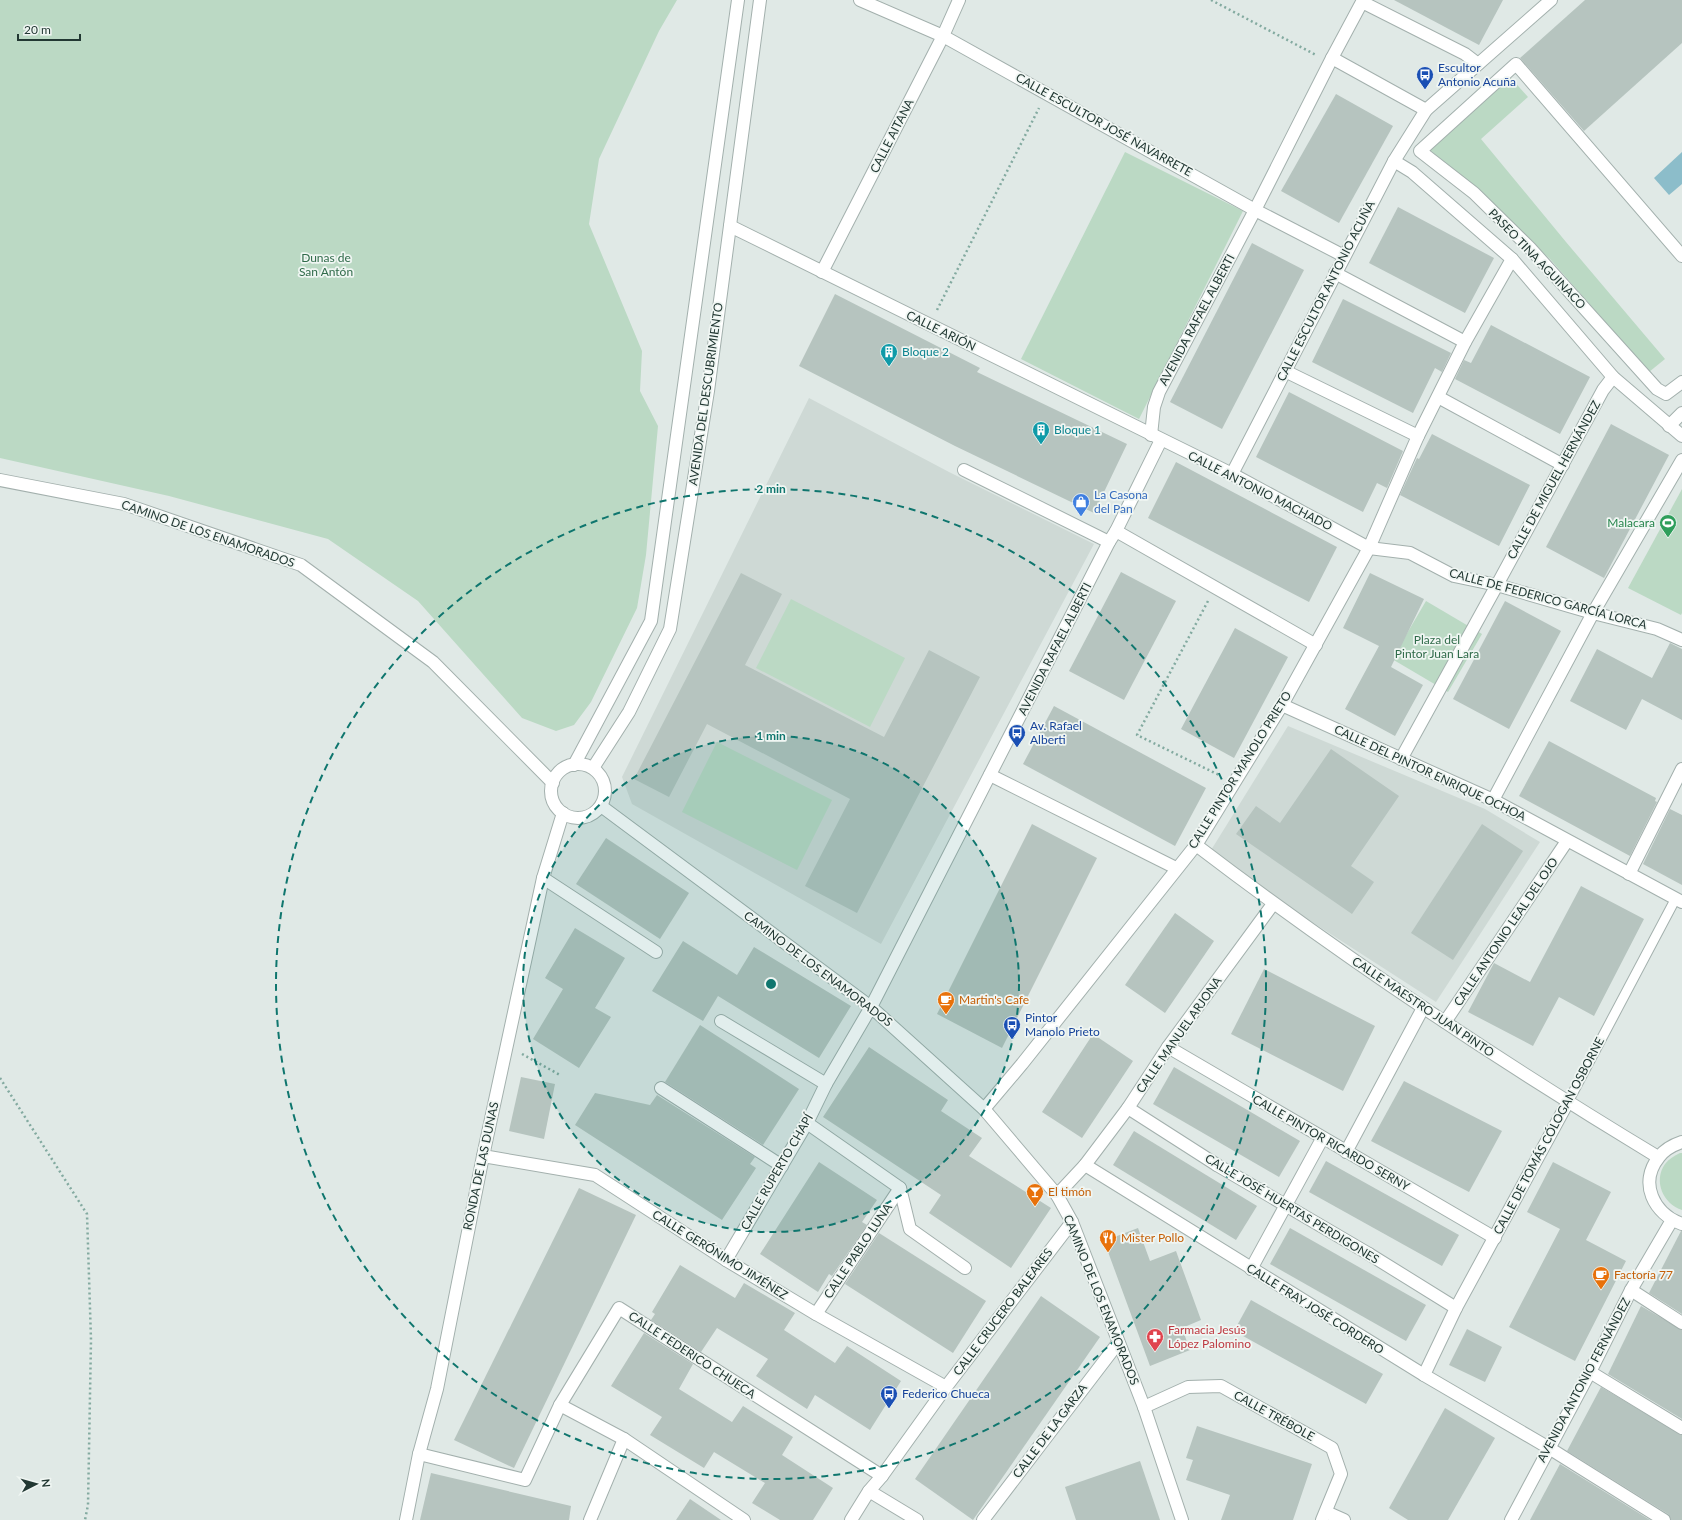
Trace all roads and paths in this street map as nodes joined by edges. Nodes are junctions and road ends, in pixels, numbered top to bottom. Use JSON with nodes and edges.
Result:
{"nodes":[{"id":1,"x":738,"y":0,"type":"edge"},
{"id":2,"x":760,"y":0,"type":"edge"},
{"id":3,"x":860,"y":0,"type":"edge"},
{"id":4,"x":959,"y":0,"type":"edge"},
{"id":5,"x":1211,"y":0,"type":"edge"},
{"id":6,"x":1552,"y":0,"type":"edge"},
{"id":7,"x":1361,"y":1,"type":"edge"},
{"id":8,"x":1539,"y":4,"type":"edge"},
{"id":9,"x":944,"y":36,"type":"junction"},
{"id":10,"x":1332,"y":58,"type":"junction"},
{"id":11,"x":1478,"y":64,"type":"junction"},
{"id":12,"x":1046,"y":93,"type":"junction"},
{"id":13,"x":1426,"y":110,"type":"junction"},
{"id":14,"x":1394,"y":161,"type":"junction"},
{"id":15,"x":1255,"y":210,"type":"junction"},
{"id":16,"x":730,"y":226,"type":"junction"},
{"id":17,"x":1344,"y":256,"type":"junction"},
{"id":18,"x":1682,"y":256,"type":"edge"},
{"id":19,"x":1512,"y":260,"type":"junction"},
{"id":20,"x":822,"y":272,"type":"junction"},
{"id":21,"x":1335,"y":273,"type":"junction"},
{"id":22,"x":929,"y":325,"type":"junction"},
{"id":23,"x":1465,"y":342,"type":"junction"},
{"id":24,"x":1285,"y":371,"type":"junction"},
{"id":25,"x":1613,"y":377,"type":"junction"},
{"id":26,"x":1682,"y":382,"type":"edge"},
{"id":27,"x":1438,"y":396,"type":"junction"},
{"id":28,"x":1682,"y":413,"type":"edge"},
{"id":29,"x":1669,"y":426,"type":"junction"},
{"id":30,"x":1418,"y":436,"type":"junction"},
{"id":31,"x":1682,"y":436,"type":"edge"},
{"id":32,"x":1156,"y":438,"type":"junction"},
{"id":33,"x":1682,"y":460,"type":"edge"},
{"id":34,"x":1562,"y":465,"type":"junction"},
{"id":35,"x":964,"y":470,"type":"dead end"},
{"id":36,"x":1232,"y":474,"type":"junction"},
{"id":37,"x":0,"y":480,"type":"edge"},
{"id":38,"x":1116,"y":531,"type":"junction"},
{"id":39,"x":1109,"y":542,"type":"junction"},
{"id":40,"x":1368,"y":548,"type":"junction"},
{"id":41,"x":1497,"y":585,"type":"junction"},
{"id":42,"x":1215,"y":588,"type":"junction"},
{"id":43,"x":1593,"y":613,"type":"junction"},
{"id":44,"x":1682,"y":640,"type":"edge"},
{"id":45,"x":1316,"y":645,"type":"junction"},
{"id":46,"x":1282,"y":705,"type":"junction"},
{"id":47,"x":1401,"y":759,"type":"junction"},
{"id":48,"x":574,"y":765,"type":"junction"},
{"id":49,"x":593,"y":768,"type":"junction"},
{"id":50,"x":1682,"y":769,"type":"edge"},
{"id":51,"x":990,"y":775,"type":"junction"},
{"id":52,"x":1234,"y":782,"type":"junction"},
{"id":53,"x":553,"y":783,"type":"junction"},
{"id":54,"x":1493,"y":800,"type":"junction"},
{"id":55,"x":601,"y":806,"type":"junction"},
{"id":56,"x":563,"y":813,"type":"junction"},
{"id":57,"x":1568,"y":841,"type":"junction"},
{"id":58,"x":1196,"y":845,"type":"junction"},
{"id":59,"x":1176,"y":868,"type":"junction"},
{"id":60,"x":1629,"y":874,"type":"junction"},
{"id":61,"x":544,"y":878,"type":"junction"},
{"id":62,"x":1679,"y":900,"type":"edge"},
{"id":63,"x":1273,"y":904,"type":"junction"},
{"id":64,"x":656,"y":952,"type":"dead end"},
{"id":65,"x":871,"y":1007,"type":"junction"},
{"id":66,"x":1424,"y":1008,"type":"junction"},
{"id":67,"x":721,"y":1021,"type":"dead end"},
{"id":68,"x":1445,"y":1022,"type":"junction"},
{"id":69,"x":506,"y":1047,"type":"junction"},
{"id":70,"x":1168,"y":1047,"type":"junction"},
{"id":71,"x":560,"y":1075,"type":"dead end"},
{"id":72,"x":0,"y":1078,"type":"edge"},
{"id":73,"x":826,"y":1084,"type":"junction"},
{"id":74,"x":661,"y":1088,"type":"dead end"},
{"id":75,"x":1568,"y":1102,"type":"junction"},
{"id":76,"x":1128,"y":1108,"type":"junction"},
{"id":77,"x":984,"y":1109,"type":"junction"},
{"id":78,"x":807,"y":1123,"type":"junction"},
{"id":79,"x":1322,"y":1139,"type":"junction"},
{"id":80,"x":1682,"y":1142,"type":"edge"},
{"id":81,"x":1346,"y":1152,"type":"junction"},
{"id":82,"x":483,"y":1156,"type":"junction"},
{"id":83,"x":1658,"y":1157,"type":"junction"},
{"id":84,"x":1085,"y":1165,"type":"junction"},
{"id":85,"x":782,"y":1166,"type":"junction"},
{"id":86,"x":900,"y":1188,"type":"junction"},
{"id":87,"x":1058,"y":1196,"type":"junction"},
{"id":88,"x":1285,"y":1206,"type":"junction"},
{"id":89,"x":1072,"y":1222,"type":"junction"},
{"id":90,"x":1677,"y":1222,"type":"edge"},
{"id":91,"x":1495,"y":1238,"type":"junction"},
{"id":92,"x":726,"y":1260,"type":"junction"},
{"id":93,"x":965,"y":1268,"type":"dead end"},
{"id":94,"x":1251,"y":1269,"type":"junction"},
{"id":95,"x":1631,"y":1290,"type":"junction"},
{"id":96,"x":1456,"y":1308,"type":"junction"},
{"id":97,"x":816,"y":1314,"type":"junction"},
{"id":98,"x":1682,"y":1323,"type":"edge"},
{"id":99,"x":1118,"y":1343,"type":"junction"},
{"id":100,"x":1590,"y":1372,"type":"junction"},
{"id":101,"x":1424,"y":1375,"type":"junction"},
{"id":102,"x":946,"y":1387,"type":"junction"},
{"id":103,"x":560,"y":1405,"type":"junction"},
{"id":104,"x":1144,"y":1407,"type":"junction"},
{"id":105,"x":1682,"y":1428,"type":"edge"},
{"id":106,"x":624,"y":1439,"type":"junction"},
{"id":107,"x":1549,"y":1448,"type":"junction"},
{"id":108,"x":419,"y":1454,"type":"junction"},
{"id":109,"x":882,"y":1476,"type":"junction"},
{"id":110,"x":869,"y":1491,"type":"junction"},
{"id":111,"x":1324,"y":1516,"type":"edge"},
{"id":112,"x":85,"y":1520,"type":"edge"},
{"id":113,"x":406,"y":1520,"type":"edge"},
{"id":114,"x":590,"y":1520,"type":"edge"},
{"id":115,"x":744,"y":1520,"type":"edge"},
{"id":116,"x":852,"y":1520,"type":"edge"},
{"id":117,"x":917,"y":1520,"type":"edge"},
{"id":118,"x":983,"y":1520,"type":"edge"},
{"id":119,"x":1182,"y":1520,"type":"edge"},
{"id":120,"x":1344,"y":1520,"type":"edge"},
{"id":121,"x":1511,"y":1520,"type":"edge"},
{"id":122,"x":1664,"y":1520,"type":"edge"}],
"edges":[{"from":1,"to":48,"type":"street","name":"AVENIDA DEL DESCUBRIMIENTO"},
{"from":2,"to":16,"type":"street","name":"AVENIDA DEL DESCUBRIMIENTO"},
{"from":3,"to":9,"type":"street","name":"CALLE ESCULTOR JOSÉ NAVARRETE"},
{"from":4,"to":9,"type":"street","name":"CALLE AITANA"},
{"from":5,"to":10,"type":"path"},
{"from":6,"to":8,"type":"street","name":"CALLE ESCULTOR ANTONIO ACUÑA"},
{"from":7,"to":10,"type":"street","name":"AVENIDA RAFAEL ALBERTI"},
{"from":7,"to":11,"type":"street"},
{"from":8,"to":11,"type":"street","name":"CALLE ESCULTOR ANTONIO ACUÑA"},
{"from":9,"to":12,"type":"street","name":"CALLE ESCULTOR JOSÉ NAVARRETE"},
{"from":9,"to":20,"type":"street","name":"CALLE AITANA"},
{"from":10,"to":13,"type":"street"},
{"from":10,"to":15,"type":"street","name":"AVENIDA RAFAEL ALBERTI"},
{"from":11,"to":13,"type":"street","name":"CALLE ESCULTOR ANTONIO ACUÑA"},
{"from":12,"to":15,"type":"street","name":"CALLE ESCULTOR JOSÉ NAVARRETE"},
{"from":12,"to":22,"type":"path"},
{"from":13,"to":14,"type":"street","name":"CALLE ESCULTOR ANTONIO ACUÑA"},
{"from":14,"to":17,"type":"street","name":"CALLE ESCULTOR ANTONIO ACUÑA"},
{"from":14,"to":19,"type":"street"},
{"from":15,"to":17,"type":"street","name":"CALLE ESCULTOR JOSÉ NAVARRETE"},
{"from":15,"to":32,"type":"street","name":"AVENIDA RAFAEL ALBERTI"},
{"from":16,"to":20,"type":"street","name":"CALLE ARIÓN"},
{"from":16,"to":49,"type":"street","name":"AVENIDA DEL DESCUBRIMIENTO"},
{"from":17,"to":21,"type":"street","name":"CALLE ESCULTOR ANTONIO ACUÑA"},
{"from":18,"to":26,"type":"street","name":"PASEO TINA AGUINACO"},
{"from":19,"to":23,"type":"street","name":"CALLE PINTOR MANOLO PRIETO"},
{"from":19,"to":25,"type":"street"},
{"from":20,"to":22,"type":"street","name":"CALLE ARIÓN"},
{"from":21,"to":23,"type":"street"},
{"from":21,"to":24,"type":"street","name":"CALLE ESCULTOR ANTONIO ACUÑA"},
{"from":22,"to":32,"type":"street","name":"CALLE ARIÓN"},
{"from":23,"to":27,"type":"street","name":"CALLE PINTOR MANOLO PRIETO"},
{"from":24,"to":30,"type":"street"},
{"from":24,"to":36,"type":"street","name":"CALLE ESCULTOR ANTONIO ACUÑA"},
{"from":25,"to":29,"type":"street"},
{"from":25,"to":34,"type":"street","name":"CALLE DE MIGUEL HERNÁNDEZ"},
{"from":27,"to":30,"type":"street","name":"CALLE PINTOR MANOLO PRIETO"},
{"from":27,"to":34,"type":"street"},
{"from":28,"to":29,"type":"street"},
{"from":29,"to":31,"type":"street"},
{"from":30,"to":40,"type":"street","name":"CALLE PINTOR MANOLO PRIETO"},
{"from":32,"to":36,"type":"street","name":"CALLE ANTONIO MACHADO"},
{"from":32,"to":38,"type":"street","name":"AVENIDA RAFAEL ALBERTI"},
{"from":33,"to":43,"type":"street"},
{"from":34,"to":41,"type":"street","name":"CALLE DE MIGUEL HERNÁNDEZ"},
{"from":35,"to":39,"type":"street"},
{"from":36,"to":40,"type":"street","name":"CALLE ANTONIO MACHADO"},
{"from":37,"to":53,"type":"street","name":"CAMINO DE LOS ENAMORADOS"},
{"from":38,"to":39,"type":"street","name":"AVENIDA RAFAEL ALBERTI"},
{"from":38,"to":42,"type":"street"},
{"from":39,"to":51,"type":"street","name":"AVENIDA RAFAEL ALBERTI"},
{"from":40,"to":41,"type":"street","name":"CALLE DE FEDERICO GARCÍA LORCA"},
{"from":40,"to":45,"type":"street","name":"CALLE PINTOR MANOLO PRIETO"},
{"from":41,"to":43,"type":"street","name":"CALLE DE FEDERICO GARCÍA LORCA"},
{"from":41,"to":47,"type":"street","name":"CALLE DE MIGUEL HERNÁNDEZ"},
{"from":42,"to":45,"type":"street"},
{"from":42,"to":52,"type":"path"},
{"from":43,"to":44,"type":"street","name":"CALLE DE FEDERICO GARCÍA LORCA"},
{"from":43,"to":54,"type":"street"},
{"from":45,"to":46,"type":"street","name":"CALLE PINTOR MANOLO PRIETO"},
{"from":46,"to":47,"type":"street","name":"CALLE DEL PINTOR ENRIQUE OCHOA"},
{"from":46,"to":52,"type":"street","name":"CALLE PINTOR MANOLO PRIETO"},
{"from":47,"to":54,"type":"street","name":"CALLE DEL PINTOR ENRIQUE OCHOA"},
{"from":48,"to":49,"type":"street"},
{"from":48,"to":53,"type":"street"},
{"from":49,"to":55,"type":"street"},
{"from":50,"to":60,"type":"street"},
{"from":51,"to":59,"type":"street"},
{"from":51,"to":65,"type":"street","name":"AVENIDA RAFAEL ALBERTI"},
{"from":52,"to":58,"type":"street","name":"CALLE PINTOR MANOLO PRIETO"},
{"from":53,"to":56,"type":"street"},
{"from":54,"to":57,"type":"street","name":"CALLE DEL PINTOR ENRIQUE OCHOA"},
{"from":55,"to":56,"type":"street"},
{"from":55,"to":65,"type":"street","name":"CAMINO DE LOS ENAMORADOS"},
{"from":56,"to":61,"type":"street","name":"RONDA DE LAS DUNAS"},
{"from":57,"to":60,"type":"street","name":"CALLE DEL PINTOR ENRIQUE OCHOA"},
{"from":57,"to":68,"type":"street","name":"CALLE ANTONIO LEAL DEL OJO"},
{"from":58,"to":59,"type":"street","name":"CALLE PINTOR MANOLO PRIETO"},
{"from":58,"to":63,"type":"street","name":"CALLE MAESTRO JUAN PINTO"},
{"from":59,"to":77,"type":"street","name":"CALLE PINTOR MANOLO PRIETO"},
{"from":60,"to":62,"type":"street","name":"CALLE DEL PINTOR ENRIQUE OCHOA"},
{"from":61,"to":64,"type":"street"},
{"from":61,"to":69,"type":"street","name":"RONDA DE LAS DUNAS"},
{"from":62,"to":75,"type":"lane","name":"CALLE DE TOMÁS CÓLOGAN OSBORNE"},
{"from":63,"to":66,"type":"street","name":"CALLE MAESTRO JUAN PINTO"},
{"from":63,"to":70,"type":"street","name":"CALLE MANUEL ARJONA"},
{"from":65,"to":73,"type":"street","name":"CALLE RUPERTO CHAPÍ"},
{"from":65,"to":77,"type":"street","name":"CAMINO DE LOS ENAMORADOS"},
{"from":66,"to":68,"type":"street","name":"CALLE MAESTRO JUAN PINTO"},
{"from":66,"to":81,"type":"street"},
{"from":67,"to":73,"type":"street"},
{"from":68,"to":75,"type":"street","name":"CALLE MAESTRO JUAN PINTO"},
{"from":69,"to":71,"type":"path"},
{"from":69,"to":82,"type":"street","name":"RONDA DE LAS DUNAS"},
{"from":70,"to":76,"type":"street","name":"CALLE MANUEL ARJONA"},
{"from":70,"to":79,"type":"street","name":"CALLE PINTOR RICARDO SERNY"},
{"from":72,"to":112,"type":"path"},
{"from":73,"to":78,"type":"street","name":"CALLE RUPERTO CHAPÍ"},
{"from":74,"to":85,"type":"street"},
{"from":75,"to":83,"type":"street","name":"CALLE MAESTRO JUAN PINTO"},
{"from":75,"to":91,"type":"street","name":"CALLE DE TOMÁS CÓLOGAN OSBORNE"},
{"from":76,"to":84,"type":"street","name":"CALLE MANUEL ARJONA"},
{"from":76,"to":88,"type":"street","name":"CALLE JOSÉ HUERTAS PERDIGONES"},
{"from":77,"to":87,"type":"street","name":"CAMINO DE LOS ENAMORADOS"},
{"from":78,"to":85,"type":"street","name":"CALLE RUPERTO CHAPÍ"},
{"from":78,"to":86,"type":"street"},
{"from":79,"to":81,"type":"street","name":"CALLE PINTOR RICARDO SERNY"},
{"from":79,"to":88,"type":"street"},
{"from":80,"to":83,"type":"street"},
{"from":81,"to":91,"type":"street","name":"CALLE PINTOR RICARDO SERNY"},
{"from":82,"to":92,"type":"street","name":"CALLE GERÓNIMO JIMÉNEZ"},
{"from":82,"to":108,"type":"street","name":"RONDA DE LAS DUNAS"},
{"from":83,"to":90,"type":"street"},
{"from":84,"to":87,"type":"street","name":"CALLE MANUEL ARJONA"},
{"from":84,"to":94,"type":"street","name":"CALLE FRAY JOSÉ CORDERO"},
{"from":85,"to":92,"type":"street","name":"CALLE RUPERTO CHAPÍ"},
{"from":86,"to":93,"type":"street"},
{"from":86,"to":97,"type":"street","name":"CALLE PABLO LUNA"},
{"from":87,"to":89,"type":"street","name":"CAMINO DE LOS ENAMORADOS"},
{"from":88,"to":94,"type":"street"},
{"from":88,"to":96,"type":"street","name":"CALLE JOSÉ HUERTAS PERDIGONES"},
{"from":89,"to":99,"type":"street","name":"CAMINO DE LOS ENAMORADOS"},
{"from":89,"to":102,"type":"street","name":"CALLE CRUCERO BALEARES"},
{"from":90,"to":95,"type":"street","name":"AVENIDA ANTONIO FERNÁNDEZ"},
{"from":91,"to":96,"type":"street","name":"CALLE DE TOMÁS CÓLOGAN OSBORNE"},
{"from":92,"to":97,"type":"street","name":"CALLE GERÓNIMO JIMÉNEZ"},
{"from":94,"to":101,"type":"street","name":"CALLE FRAY JOSÉ CORDERO"},
{"from":95,"to":98,"type":"street"},
{"from":95,"to":100,"type":"street","name":"AVENIDA ANTONIO FERNÁNDEZ"},
{"from":96,"to":101,"type":"street","name":"CALLE DE TOMÁS CÓLOGAN OSBORNE"},
{"from":97,"to":102,"type":"street","name":"CALLE GERÓNIMO JIMÉNEZ"},
{"from":99,"to":104,"type":"street","name":"CAMINO DE LOS ENAMORADOS"},
{"from":99,"to":118,"type":"street","name":"CALLE DE LA GARZA"},
{"from":100,"to":105,"type":"street"},
{"from":100,"to":107,"type":"street","name":"AVENIDA ANTONIO FERNÁNDEZ"},
{"from":101,"to":107,"type":"street","name":"CALLE FRAY JOSÉ CORDERO"},
{"from":102,"to":109,"type":"street","name":"CALLE CRUCERO BALEARES"},
{"from":103,"to":106,"type":"street"},
{"from":103,"to":108,"type":"street","name":"CALLE FEDERICO CHUECA"},
{"from":103,"to":109,"type":"street","name":"CALLE FEDERICO CHUECA"},
{"from":104,"to":111,"type":"street","name":"CALLE TRÉBOLE"},
{"from":104,"to":119,"type":"street","name":"CAMINO DE LOS ENAMORADOS"},
{"from":106,"to":114,"type":"street"},
{"from":106,"to":115,"type":"street"},
{"from":107,"to":121,"type":"street","name":"AVENIDA ANTONIO FERNÁNDEZ"},
{"from":107,"to":122,"type":"street","name":"CALLE FRAY JOSÉ CORDERO"},
{"from":108,"to":113,"type":"street","name":"RONDA DE LAS DUNAS"},
{"from":109,"to":110,"type":"street","name":"CALLE CRUCERO BALEARES"},
{"from":110,"to":116,"type":"street","name":"CALLE CRUCERO BALEARES"},
{"from":110,"to":117,"type":"street"},
{"from":111,"to":120,"type":"street"}]}
